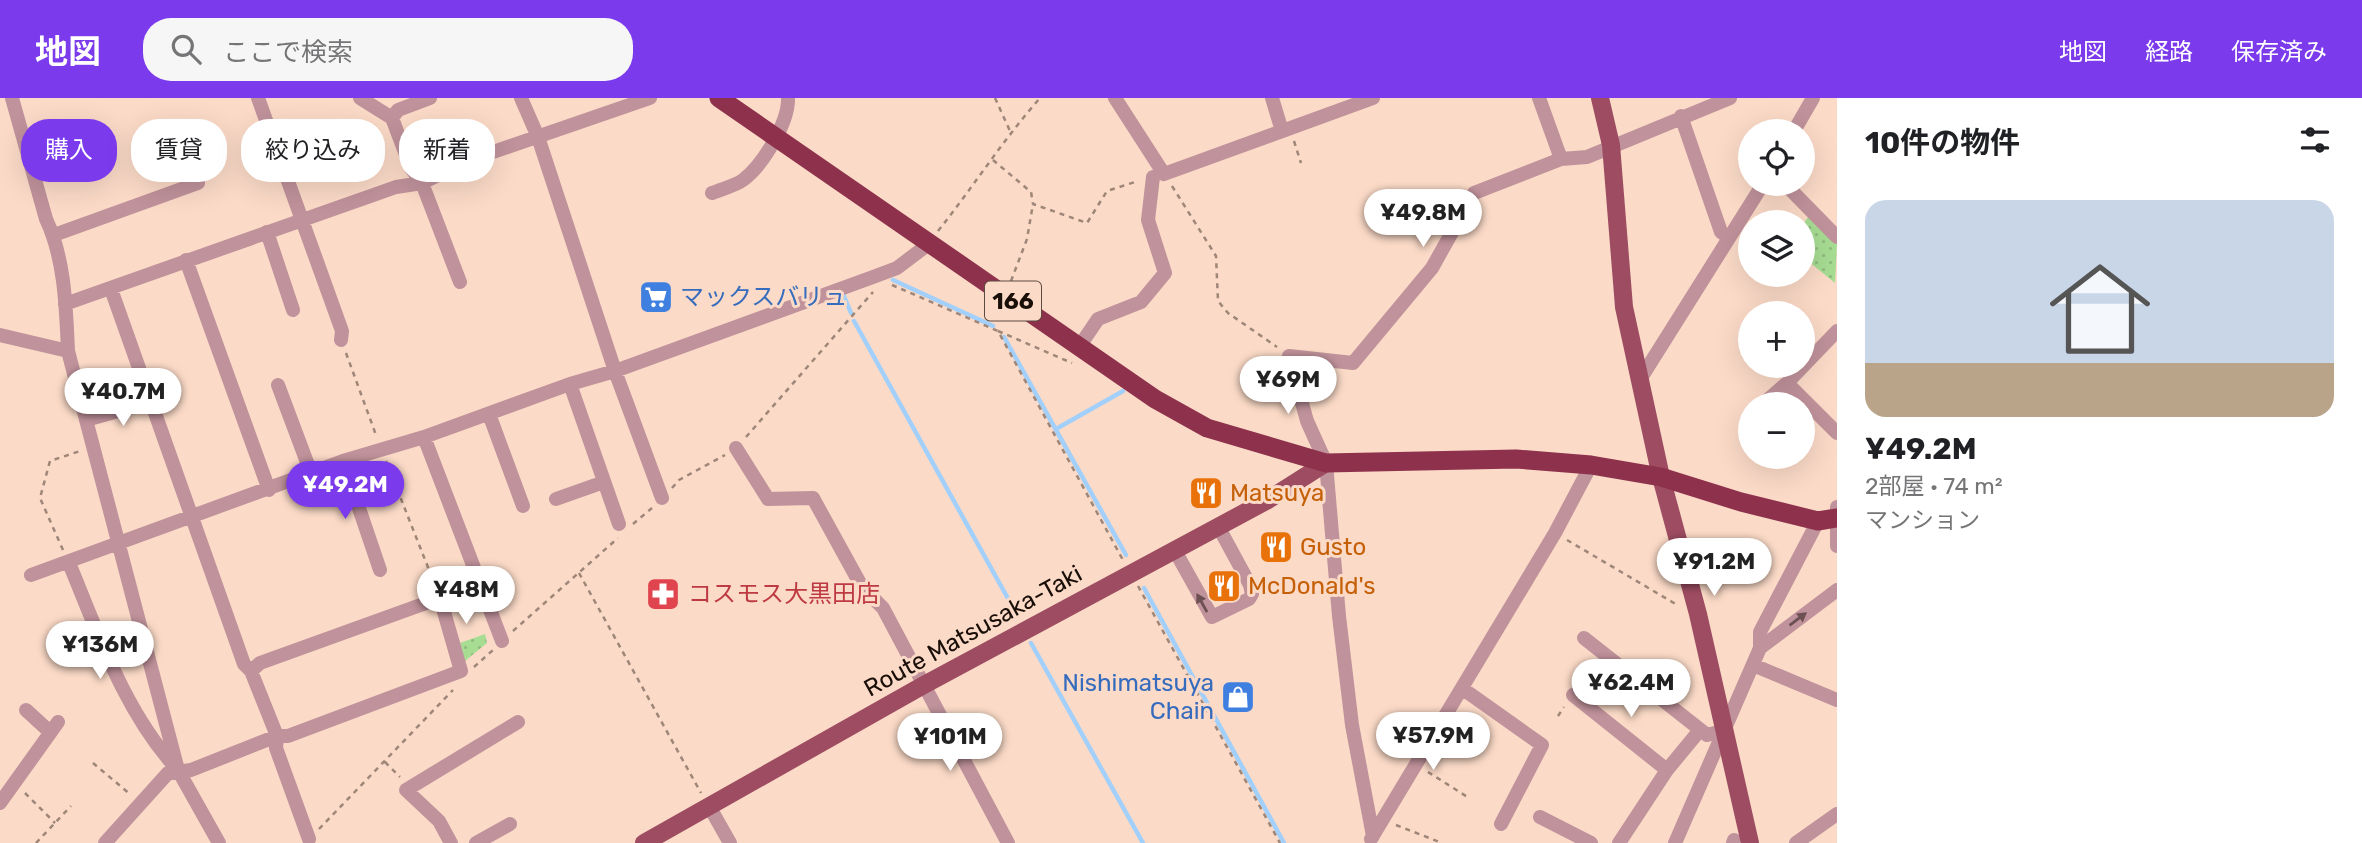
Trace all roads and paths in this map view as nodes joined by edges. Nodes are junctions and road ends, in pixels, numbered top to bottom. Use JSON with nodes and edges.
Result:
{"nodes":[{"id":1,"x":12,"y":98,"type":"edge"},
{"id":2,"x":258,"y":98,"type":"edge"},
{"id":3,"x":360,"y":98,"type":"edge"},
{"id":4,"x":430,"y":98,"type":"edge"},
{"id":5,"x":521,"y":98,"type":"edge"},
{"id":6,"x":650,"y":98,"type":"edge"},
{"id":7,"x":719,"y":98,"type":"edge"},
{"id":8,"x":788,"y":98,"type":"edge"},
{"id":9,"x":995,"y":98,"type":"edge"},
{"id":10,"x":1040,"y":98,"type":"edge"},
{"id":11,"x":1115,"y":98,"type":"edge"},
{"id":12,"x":1272,"y":98,"type":"edge"},
{"id":13,"x":1373,"y":98,"type":"edge"},
{"id":14,"x":1539,"y":98,"type":"edge"},
{"id":15,"x":1600,"y":98,"type":"edge"},
{"id":16,"x":1730,"y":98,"type":"edge"},
{"id":17,"x":1806,"y":102,"type":"edge"},
{"id":18,"x":1681,"y":116,"type":"junction"},
{"id":19,"x":392,"y":118,"type":"junction"},
{"id":20,"x":1799,"y":119,"type":"edge"},
{"id":21,"x":1286,"y":129,"type":"junction"},
{"id":22,"x":1010,"y":131,"type":"junction"},
{"id":23,"x":776,"y":135,"type":"junction"},
{"id":24,"x":538,"y":137,"type":"junction"},
{"id":25,"x":1611,"y":145,"type":"junction"},
{"id":26,"x":1561,"y":159,"type":"junction"},
{"id":27,"x":993,"y":160,"type":"junction"},
{"id":28,"x":1301,"y":163,"type":"dead end"},
{"id":29,"x":1158,"y":175,"type":"junction"},
{"id":30,"x":198,"y":182,"type":"edge"},
{"id":31,"x":422,"y":184,"type":"junction"},
{"id":32,"x":712,"y":193,"type":"dead end"},
{"id":33,"x":1755,"y":196,"type":"edge"},
{"id":34,"x":1797,"y":196,"type":"edge"},
{"id":35,"x":1033,"y":204,"type":"junction"},
{"id":36,"x":301,"y":220,"type":"junction"},
{"id":37,"x":267,"y":232,"type":"junction"},
{"id":38,"x":54,"y":235,"type":"junction"},
{"id":39,"x":1837,"y":237,"type":"edge"},
{"id":40,"x":1729,"y":238,"type":"junction"},
{"id":41,"x":930,"y":243,"type":"junction"},
{"id":42,"x":186,"y":260,"type":"junction"},
{"id":43,"x":878,"y":279,"type":"junction"},
{"id":44,"x":460,"y":282,"type":"dead end"},
{"id":45,"x":111,"y":289,"type":"junction"},
{"id":46,"x":1005,"y":295,"type":"junction"},
{"id":47,"x":65,"y":303,"type":"junction"},
{"id":48,"x":293,"y":310,"type":"dead end"},
{"id":49,"x":998,"y":331,"type":"junction"},
{"id":50,"x":1837,"y":331,"type":"edge"},
{"id":51,"x":0,"y":335,"type":"edge"},
{"id":52,"x":341,"y":340,"type":"joint"},
{"id":53,"x":1083,"y":349,"type":"junction"},
{"id":54,"x":68,"y":351,"type":"junction"},
{"id":55,"x":1289,"y":356,"type":"junction"},
{"id":56,"x":615,"y":371,"type":"junction"},
{"id":57,"x":1641,"y":379,"type":"junction"},
{"id":58,"x":1787,"y":383,"type":"junction"},
{"id":59,"x":570,"y":384,"type":"junction"},
{"id":60,"x":278,"y":385,"type":"dead end"},
{"id":61,"x":1776,"y":392,"type":"edge"},
{"id":62,"x":150,"y":402,"type":"junction"},
{"id":63,"x":489,"y":414,"type":"junction"},
{"id":64,"x":86,"y":420,"type":"junction"},
{"id":65,"x":1837,"y":433,"type":"edge"},
{"id":66,"x":424,"y":437,"type":"junction"},
{"id":67,"x":93,"y":447,"type":"junction"},
{"id":68,"x":736,"y":448,"type":"junction"},
{"id":69,"x":382,"y":449,"type":"junction"},
{"id":70,"x":343,"y":461,"type":"junction"},
{"id":71,"x":1326,"y":463,"type":"junction"},
{"id":72,"x":1591,"y":465,"type":"junction"},
{"id":73,"x":311,"y":473,"type":"junction"},
{"id":74,"x":1661,"y":477,"type":"junction"},
{"id":75,"x":604,"y":482,"type":"junction"},
{"id":76,"x":269,"y":490,"type":"junction"},
{"id":77,"x":662,"y":498,"type":"junction"},
{"id":78,"x":556,"y":499,"type":"dead end"},
{"id":79,"x":523,"y":506,"type":"dead end"},
{"id":80,"x":1832,"y":516,"type":"edge"},
{"id":81,"x":191,"y":519,"type":"junction"},
{"id":82,"x":1218,"y":526,"type":"junction"},
{"id":83,"x":624,"y":529,"type":"junction"},
{"id":84,"x":1555,"y":533,"type":"junction"},
{"id":85,"x":119,"y":544,"type":"junction"},
{"id":86,"x":1837,"y":546,"type":"edge"},
{"id":87,"x":1174,"y":549,"type":"junction"},
{"id":88,"x":69,"y":563,"type":"junction"},
{"id":89,"x":380,"y":570,"type":"dead end"},
{"id":90,"x":1130,"y":572,"type":"junction"},
{"id":91,"x":579,"y":573,"type":"junction"},
{"id":92,"x":32,"y":575,"type":"dead end"},
{"id":93,"x":1837,"y":590,"type":"edge"},
{"id":94,"x":440,"y":598,"type":"junction"},
{"id":95,"x":1698,"y":614,"type":"junction"},
{"id":96,"x":1584,"y":638,"type":"dead end"},
{"id":97,"x":502,"y":641,"type":"junction"},
{"id":98,"x":1759,"y":648,"type":"junction"},
{"id":99,"x":1753,"y":665,"type":"junction"},
{"id":100,"x":251,"y":671,"type":"junction"},
{"id":101,"x":461,"y":671,"type":"junction"},
{"id":102,"x":922,"y":686,"type":"junction"},
{"id":103,"x":1463,"y":689,"type":"junction"},
{"id":104,"x":1573,"y":695,"type":"dead end"},
{"id":105,"x":1837,"y":700,"type":"edge"},
{"id":106,"x":26,"y":710,"type":"dead end"},
{"id":107,"x":517,"y":722,"type":"dead end"},
{"id":108,"x":1700,"y":730,"type":"junction"},
{"id":109,"x":1726,"y":730,"type":"junction"},
{"id":110,"x":277,"y":736,"type":"junction"},
{"id":111,"x":385,"y":762,"type":"junction"},
{"id":112,"x":93,"y":763,"type":"dead end"},
{"id":113,"x":1417,"y":765,"type":"junction"},
{"id":114,"x":178,"y":770,"type":"junction"},
{"id":115,"x":1667,"y":770,"type":"junction"},
{"id":116,"x":14,"y":782,"type":"junction"},
{"id":117,"x":412,"y":787,"type":"junction"},
{"id":118,"x":1469,"y":798,"type":"dead end"},
{"id":119,"x":705,"y":800,"type":"junction"},
{"id":120,"x":144,"y":802,"type":"junction"},
{"id":121,"x":0,"y":803,"type":"edge"},
{"id":122,"x":71,"y":806,"type":"dead end"},
{"id":123,"x":1837,"y":814,"type":"edge"},
{"id":124,"x":1540,"y":817,"type":"dead end"},
{"id":125,"x":1383,"y":819,"type":"junction"},
{"id":126,"x":55,"y":823,"type":"junction"},
{"id":127,"x":510,"y":824,"type":"dead end"},
{"id":128,"x":1501,"y":824,"type":"dead end"},
{"id":129,"x":309,"y":839,"type":"joint"},
{"id":130,"x":1371,"y":840,"type":"edge"},
{"id":131,"x":1800,"y":841,"type":"edge"},
{"id":132,"x":1739,"y":842,"type":"edge"},
{"id":133,"x":36,"y":843,"type":"edge"},
{"id":134,"x":105,"y":843,"type":"edge"},
{"id":135,"x":219,"y":843,"type":"edge"},
{"id":136,"x":451,"y":843,"type":"edge"},
{"id":137,"x":476,"y":843,"type":"edge"},
{"id":138,"x":644,"y":843,"type":"edge"},
{"id":139,"x":730,"y":843,"type":"edge"},
{"id":140,"x":1008,"y":843,"type":"edge"},
{"id":141,"x":1280,"y":843,"type":"edge"},
{"id":142,"x":1442,"y":843,"type":"edge"},
{"id":143,"x":1591,"y":843,"type":"edge"},
{"id":144,"x":1619,"y":843,"type":"edge"},
{"id":145,"x":1675,"y":843,"type":"edge"}],
"edges":[{"from":1,"to":38,"type":"street"},
{"from":2,"to":36,"type":"street"},
{"from":3,"to":19,"type":"street"},
{"from":4,"to":19,"type":"street"},
{"from":5,"to":24,"type":"street"},
{"from":6,"to":24,"type":"street"},
{"from":7,"to":23,"type":"highway","number":"166"},
{"from":8,"to":23,"type":"street"},
{"from":9,"to":22,"type":"path"},
{"from":10,"to":22,"type":"path"},
{"from":11,"to":29,"type":"street"},
{"from":12,"to":21,"type":"street"},
{"from":13,"to":21,"type":"street"},
{"from":14,"to":26,"type":"street"},
{"from":15,"to":25,"type":"main road"},
{"from":16,"to":18,"type":"street"},
{"from":17,"to":20,"type":"street"},
{"from":18,"to":25,"type":"street"},
{"from":18,"to":40,"type":"street"},
{"from":19,"to":31,"type":"street"},
{"from":21,"to":28,"type":"path"},
{"from":21,"to":29,"type":"street"},
{"from":22,"to":27,"type":"path"},
{"from":23,"to":32,"type":"street"},
{"from":23,"to":41,"type":"highway","number":"166"},
{"from":24,"to":31,"type":"street"},
{"from":24,"to":56,"type":"street"},
{"from":25,"to":26,"type":"street"},
{"from":25,"to":57,"type":"main road"},
{"from":26,"to":55,"type":"street"},
{"from":27,"to":35,"type":"path"},
{"from":27,"to":41,"type":"path"},
{"from":29,"to":35,"type":"path"},
{"from":29,"to":53,"type":"street"},
{"from":29,"to":55,"type":"path"},
{"from":30,"to":38,"type":"street"},
{"from":31,"to":36,"type":"street"},
{"from":31,"to":44,"type":"street"},
{"from":33,"to":40,"type":"street"},
{"from":34,"to":39,"type":"street"},
{"from":35,"to":46,"type":"path"},
{"from":36,"to":37,"type":"street"},
{"from":36,"to":52,"type":"street"},
{"from":37,"to":42,"type":"street"},
{"from":37,"to":48,"type":"street"},
{"from":38,"to":47,"type":"street"},
{"from":40,"to":57,"type":"street"},
{"from":41,"to":43,"type":"street"},
{"from":41,"to":46,"type":"highway","number":"166"},
{"from":42,"to":45,"type":"street"},
{"from":42,"to":76,"type":"street"},
{"from":43,"to":49,"type":"path"},
{"from":43,"to":56,"type":"street"},
{"from":43,"to":68,"type":"path"},
{"from":45,"to":47,"type":"street"},
{"from":45,"to":62,"type":"street"},
{"from":46,"to":53,"type":"highway","number":"166"},
{"from":47,"to":54,"type":"street"},
{"from":49,"to":53,"type":"path"},
{"from":49,"to":90,"type":"path"},
{"from":50,"to":58,"type":"street"},
{"from":51,"to":54,"type":"street"},
{"from":52,"to":69,"type":"path"},
{"from":53,"to":71,"type":"highway","number":"166"},
{"from":54,"to":64,"type":"street"},
{"from":55,"to":71,"type":"street"},
{"from":56,"to":59,"type":"street"},
{"from":56,"to":77,"type":"street"},
{"from":57,"to":74,"type":"main road"},
{"from":58,"to":61,"type":"street"},
{"from":58,"to":65,"type":"street"},
{"from":59,"to":63,"type":"street"},
{"from":59,"to":75,"type":"street"},
{"from":60,"to":73,"type":"street"},
{"from":62,"to":64,"type":"street"},
{"from":62,"to":81,"type":"street"},
{"from":63,"to":66,"type":"street"},
{"from":63,"to":79,"type":"street"},
{"from":64,"to":67,"type":"street"},
{"from":66,"to":69,"type":"street"},
{"from":66,"to":97,"type":"street"},
{"from":67,"to":85,"type":"street"},
{"from":67,"to":88,"type":"path"},
{"from":68,"to":77,"type":"path"},
{"from":68,"to":102,"type":"street"},
{"from":69,"to":70,"type":"street"},
{"from":69,"to":94,"type":"path"},
{"from":70,"to":73,"type":"street"},
{"from":70,"to":89,"type":"street"},
{"from":71,"to":72,"type":"highway","number":"166"},
{"from":71,"to":82,"type":"main road","name":"Route Matsusaka-Taki"},
{"from":71,"to":130,"type":"street"},
{"from":72,"to":74,"type":"highway","number":"166"},
{"from":72,"to":84,"type":"street"},
{"from":73,"to":76,"type":"street"},
{"from":74,"to":80,"type":"highway","number":"166"},
{"from":74,"to":95,"type":"main road"},
{"from":75,"to":78,"type":"street"},
{"from":75,"to":83,"type":"street"},
{"from":76,"to":81,"type":"street"},
{"from":77,"to":83,"type":"path"},
{"from":80,"to":86,"type":"street"},
{"from":80,"to":98,"type":"street"},
{"from":81,"to":85,"type":"street"},
{"from":81,"to":100,"type":"street"},
{"from":82,"to":87,"type":"main road","name":"Route Matsusaka-Taki"},
{"from":82,"to":87,"type":"street","one_way":true},
{"from":83,"to":91,"type":"path"},
{"from":84,"to":95,"type":"path"},
{"from":84,"to":103,"type":"street"},
{"from":85,"to":88,"type":"street"},
{"from":85,"to":114,"type":"street"},
{"from":87,"to":90,"type":"main road","name":"Route Matsusaka-Taki"},
{"from":88,"to":92,"type":"street"},
{"from":88,"to":114,"type":"street"},
{"from":90,"to":102,"type":"main road","name":"Route Matsusaka-Taki"},
{"from":90,"to":141,"type":"path"},
{"from":91,"to":97,"type":"path"},
{"from":91,"to":119,"type":"path"},
{"from":98,"to":93,"type":"street","one_way":true},
{"from":94,"to":100,"type":"street"},
{"from":94,"to":101,"type":"street"},
{"from":95,"to":109,"type":"main road"},
{"from":96,"to":108,"type":"street"},
{"from":97,"to":101,"type":"path"},
{"from":98,"to":99,"type":"street"},
{"from":99,"to":105,"type":"street"},
{"from":99,"to":109,"type":"street"},
{"from":100,"to":110,"type":"street"},
{"from":101,"to":110,"type":"street"},
{"from":101,"to":111,"type":"path"},
{"from":102,"to":119,"type":"main road","name":"Route Matsusaka-Taki"},
{"from":102,"to":140,"type":"street"},
{"from":103,"to":113,"type":"street"},
{"from":103,"to":128,"type":"street"},
{"from":104,"to":115,"type":"street"},
{"from":106,"to":116,"type":"street"},
{"from":107,"to":117,"type":"street"},
{"from":108,"to":109,"type":"street"},
{"from":108,"to":115,"type":"street"},
{"from":109,"to":132,"type":"main road"},
{"from":109,"to":145,"type":"street"},
{"from":110,"to":114,"type":"street"},
{"from":110,"to":129,"type":"street"},
{"from":111,"to":117,"type":"path"},
{"from":111,"to":129,"type":"path"},
{"from":112,"to":120,"type":"path"},
{"from":113,"to":118,"type":"path"},
{"from":113,"to":125,"type":"street"},
{"from":114,"to":120,"type":"street"},
{"from":114,"to":135,"type":"street"},
{"from":115,"to":144,"type":"street"},
{"from":116,"to":121,"type":"street"},
{"from":116,"to":126,"type":"path"},
{"from":117,"to":136,"type":"street"},
{"from":119,"to":138,"type":"main road","name":"Route Matsusaka-Taki"},
{"from":119,"to":139,"type":"street"},
{"from":120,"to":134,"type":"street"},
{"from":122,"to":126,"type":"path"},
{"from":123,"to":131,"type":"street"},
{"from":124,"to":143,"type":"street"},
{"from":125,"to":130,"type":"street"},
{"from":125,"to":142,"type":"path"},
{"from":126,"to":133,"type":"path"},
{"from":127,"to":137,"type":"street"}]}
